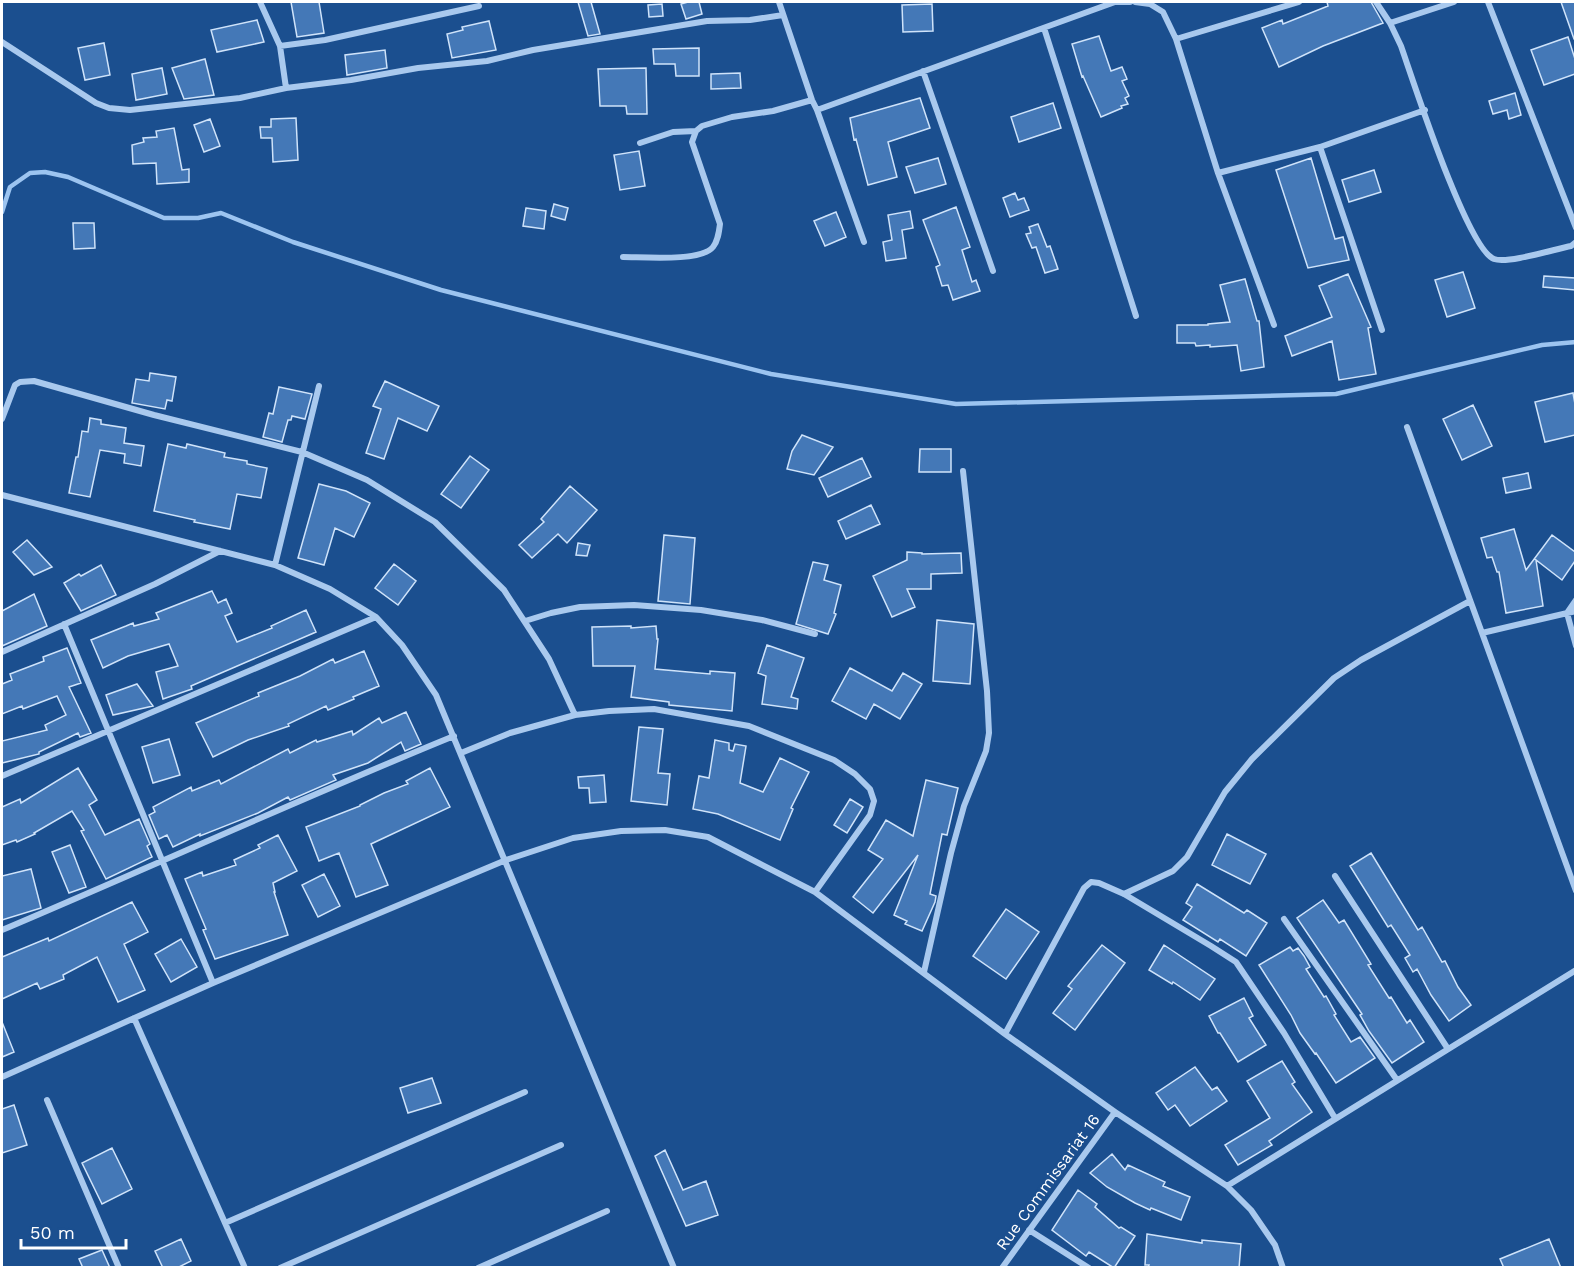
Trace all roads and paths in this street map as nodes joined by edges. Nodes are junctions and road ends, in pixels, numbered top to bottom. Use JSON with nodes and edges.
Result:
{"nodes":[{"id":1,"x":260,"y":2,"type":"edge"},
{"id":2,"x":779,"y":2,"type":"edge"},
{"id":3,"x":1130,"y":2,"type":"edge"},
{"id":4,"x":1135,"y":2,"type":"edge"},
{"id":5,"x":1299,"y":2,"type":"edge"},
{"id":6,"x":1376,"y":2,"type":"edge"},
{"id":7,"x":1454,"y":2,"type":"edge"},
{"id":8,"x":1488,"y":2,"type":"edge"},
{"id":9,"x":479,"y":6,"type":"dead end"},
{"id":10,"x":783,"y":15,"type":"junction"},
{"id":11,"x":1390,"y":22,"type":"junction"},
{"id":12,"x":1044,"y":28,"type":"junction"},
{"id":13,"x":1176,"y":39,"type":"junction"},
{"id":14,"x":2,"y":42,"type":"edge"},
{"id":15,"x":280,"y":46,"type":"junction"},
{"id":16,"x":923,"y":71,"type":"junction"},
{"id":17,"x":286,"y":88,"type":"junction"},
{"id":18,"x":812,"y":100,"type":"junction"},
{"id":19,"x":817,"y":110,"type":"junction"},
{"id":20,"x":1425,"y":110,"type":"junction"},
{"id":21,"x":696,"y":131,"type":"junction"},
{"id":22,"x":640,"y":143,"type":"dead end"},
{"id":23,"x":1320,"y":147,"type":"junction"},
{"id":24,"x":1218,"y":173,"type":"junction"},
{"id":25,"x":1575,"y":228,"type":"edge"},
{"id":26,"x":864,"y":242,"type":"dead end"},
{"id":27,"x":1575,"y":242,"type":"edge"},
{"id":28,"x":623,"y":257,"type":"dead end"},
{"id":29,"x":993,"y":272,"type":"dead end"},
{"id":30,"x":1136,"y":316,"type":"dead end"},
{"id":31,"x":1274,"y":325,"type":"dead end"},
{"id":32,"x":1382,"y":330,"type":"dead end"},
{"id":33,"x":318,"y":386,"type":"dead end"},
{"id":34,"x":2,"y":420,"type":"edge"},
{"id":35,"x":1407,"y":426,"type":"dead end"},
{"id":36,"x":302,"y":452,"type":"junction"},
{"id":37,"x":963,"y":471,"type":"dead end"},
{"id":38,"x":2,"y":495,"type":"edge"},
{"id":39,"x":220,"y":551,"type":"junction"},
{"id":40,"x":275,"y":565,"type":"junction"},
{"id":41,"x":1575,"y":600,"type":"edge"},
{"id":42,"x":1470,"y":601,"type":"junction"},
{"id":43,"x":1575,"y":611,"type":"edge"},
{"id":44,"x":1567,"y":613,"type":"junction"},
{"id":45,"x":376,"y":617,"type":"junction"},
{"id":46,"x":525,"y":621,"type":"junction"},
{"id":47,"x":64,"y":624,"type":"junction"},
{"id":48,"x":1482,"y":633,"type":"junction"},
{"id":49,"x":815,"y":634,"type":"dead end"},
{"id":50,"x":1575,"y":645,"type":"edge"},
{"id":51,"x":2,"y":652,"type":"edge"},
{"id":52,"x":575,"y":715,"type":"junction"},
{"id":53,"x":107,"y":730,"type":"junction"},
{"id":54,"x":454,"y":736,"type":"junction"},
{"id":55,"x":461,"y":753,"type":"junction"},
{"id":56,"x":2,"y":776,"type":"edge"},
{"id":57,"x":506,"y":860,"type":"junction"},
{"id":58,"x":162,"y":863,"type":"junction"},
{"id":59,"x":1335,"y":876,"type":"dead end"},
{"id":60,"x":1575,"y":891,"type":"edge"},
{"id":61,"x":815,"y":892,"type":"junction"},
{"id":62,"x":1124,"y":894,"type":"junction"},
{"id":63,"x":1284,"y":919,"type":"dead end"},
{"id":64,"x":2,"y":930,"type":"edge"},
{"id":65,"x":1575,"y":970,"type":"edge"},
{"id":66,"x":924,"y":972,"type":"junction"},
{"id":67,"x":213,"y":983,"type":"junction"},
{"id":68,"x":134,"y":1018,"type":"junction"},
{"id":69,"x":1005,"y":1034,"type":"junction"},
{"id":70,"x":1448,"y":1049,"type":"junction"},
{"id":71,"x":2,"y":1077,"type":"edge"},
{"id":72,"x":1397,"y":1080,"type":"junction"},
{"id":73,"x":525,"y":1092,"type":"dead end"},
{"id":74,"x":47,"y":1100,"type":"dead end"},
{"id":75,"x":1115,"y":1112,"type":"junction"},
{"id":76,"x":1335,"y":1118,"type":"junction"},
{"id":77,"x":561,"y":1145,"type":"dead end"},
{"id":78,"x":1227,"y":1186,"type":"junction"},
{"id":79,"x":607,"y":1211,"type":"dead end"},
{"id":80,"x":225,"y":1223,"type":"junction"},
{"id":81,"x":1029,"y":1230,"type":"junction"},
{"id":82,"x":119,"y":1268,"type":"edge"},
{"id":83,"x":245,"y":1268,"type":"edge"},
{"id":84,"x":280,"y":1268,"type":"edge"},
{"id":85,"x":478,"y":1268,"type":"edge"},
{"id":86,"x":674,"y":1268,"type":"edge"},
{"id":87,"x":1002,"y":1268,"type":"edge"},
{"id":88,"x":1089,"y":1268,"type":"edge"},
{"id":89,"x":1283,"y":1268,"type":"edge"}],
"edges":[{"from":1,"to":15,"type":"street"},
{"from":2,"to":10,"type":"street"},
{"from":3,"to":12,"type":"street"},
{"from":4,"to":13,"type":"street"},
{"from":5,"to":13,"type":"street"},
{"from":6,"to":11,"type":"street"},
{"from":7,"to":11,"type":"street"},
{"from":8,"to":25,"type":"street"},
{"from":9,"to":15,"type":"street"},
{"from":10,"to":17,"type":"street"},
{"from":10,"to":18,"type":"street"},
{"from":11,"to":20,"type":"street"},
{"from":12,"to":16,"type":"street"},
{"from":12,"to":30,"type":"street"},
{"from":13,"to":24,"type":"street"},
{"from":14,"to":17,"type":"street"},
{"from":15,"to":17,"type":"street"},
{"from":16,"to":19,"type":"street"},
{"from":16,"to":29,"type":"street"},
{"from":18,"to":19,"type":"street"},
{"from":18,"to":21,"type":"street"},
{"from":19,"to":26,"type":"street"},
{"from":20,"to":23,"type":"street"},
{"from":20,"to":27,"type":"street"},
{"from":21,"to":22,"type":"street"},
{"from":21,"to":28,"type":"street"},
{"from":23,"to":24,"type":"street"},
{"from":23,"to":32,"type":"street"},
{"from":24,"to":31,"type":"street"},
{"from":33,"to":36,"type":"street"},
{"from":34,"to":36,"type":"street"},
{"from":35,"to":42,"type":"street"},
{"from":36,"to":40,"type":"street"},
{"from":36,"to":46,"type":"street"},
{"from":37,"to":66,"type":"street"},
{"from":38,"to":39,"type":"street"},
{"from":39,"to":40,"type":"street"},
{"from":39,"to":47,"type":"street"},
{"from":40,"to":45,"type":"street"},
{"from":41,"to":44,"type":"street"},
{"from":42,"to":48,"type":"street"},
{"from":42,"to":62,"type":"street"},
{"from":43,"to":44,"type":"street"},
{"from":44,"to":48,"type":"street"},
{"from":44,"to":50,"type":"street"},
{"from":45,"to":53,"type":"street"},
{"from":45,"to":54,"type":"street"},
{"from":46,"to":49,"type":"street"},
{"from":46,"to":52,"type":"street"},
{"from":47,"to":51,"type":"street"},
{"from":47,"to":53,"type":"street"},
{"from":48,"to":60,"type":"street"},
{"from":52,"to":55,"type":"street"},
{"from":52,"to":61,"type":"street"},
{"from":53,"to":56,"type":"street"},
{"from":53,"to":58,"type":"street"},
{"from":54,"to":55,"type":"street"},
{"from":54,"to":58,"type":"street"},
{"from":55,"to":57,"type":"street"},
{"from":57,"to":61,"type":"street"},
{"from":57,"to":67,"type":"street"},
{"from":57,"to":86,"type":"street"},
{"from":58,"to":64,"type":"street"},
{"from":58,"to":67,"type":"street"},
{"from":59,"to":70,"type":"street"},
{"from":61,"to":66,"type":"street"},
{"from":62,"to":69,"type":"street"},
{"from":62,"to":76,"type":"street"},
{"from":63,"to":72,"type":"street"},
{"from":65,"to":70,"type":"street"},
{"from":66,"to":69,"type":"street"},
{"from":67,"to":68,"type":"street"},
{"from":68,"to":71,"type":"street"},
{"from":68,"to":80,"type":"street"},
{"from":69,"to":75,"type":"street"},
{"from":70,"to":72,"type":"street"},
{"from":72,"to":76,"type":"street"},
{"from":73,"to":80,"type":"street"},
{"from":74,"to":82,"type":"street"},
{"from":75,"to":78,"type":"street"},
{"from":75,"to":81,"type":"street","name":"Rue Commissariat 16"},
{"from":76,"to":78,"type":"street"},
{"from":77,"to":84,"type":"street"},
{"from":78,"to":89,"type":"street"},
{"from":79,"to":85,"type":"street"},
{"from":80,"to":83,"type":"street"},
{"from":81,"to":87,"type":"street","name":"Rue Commissariat 16"},
{"from":81,"to":88,"type":"street"}]}
